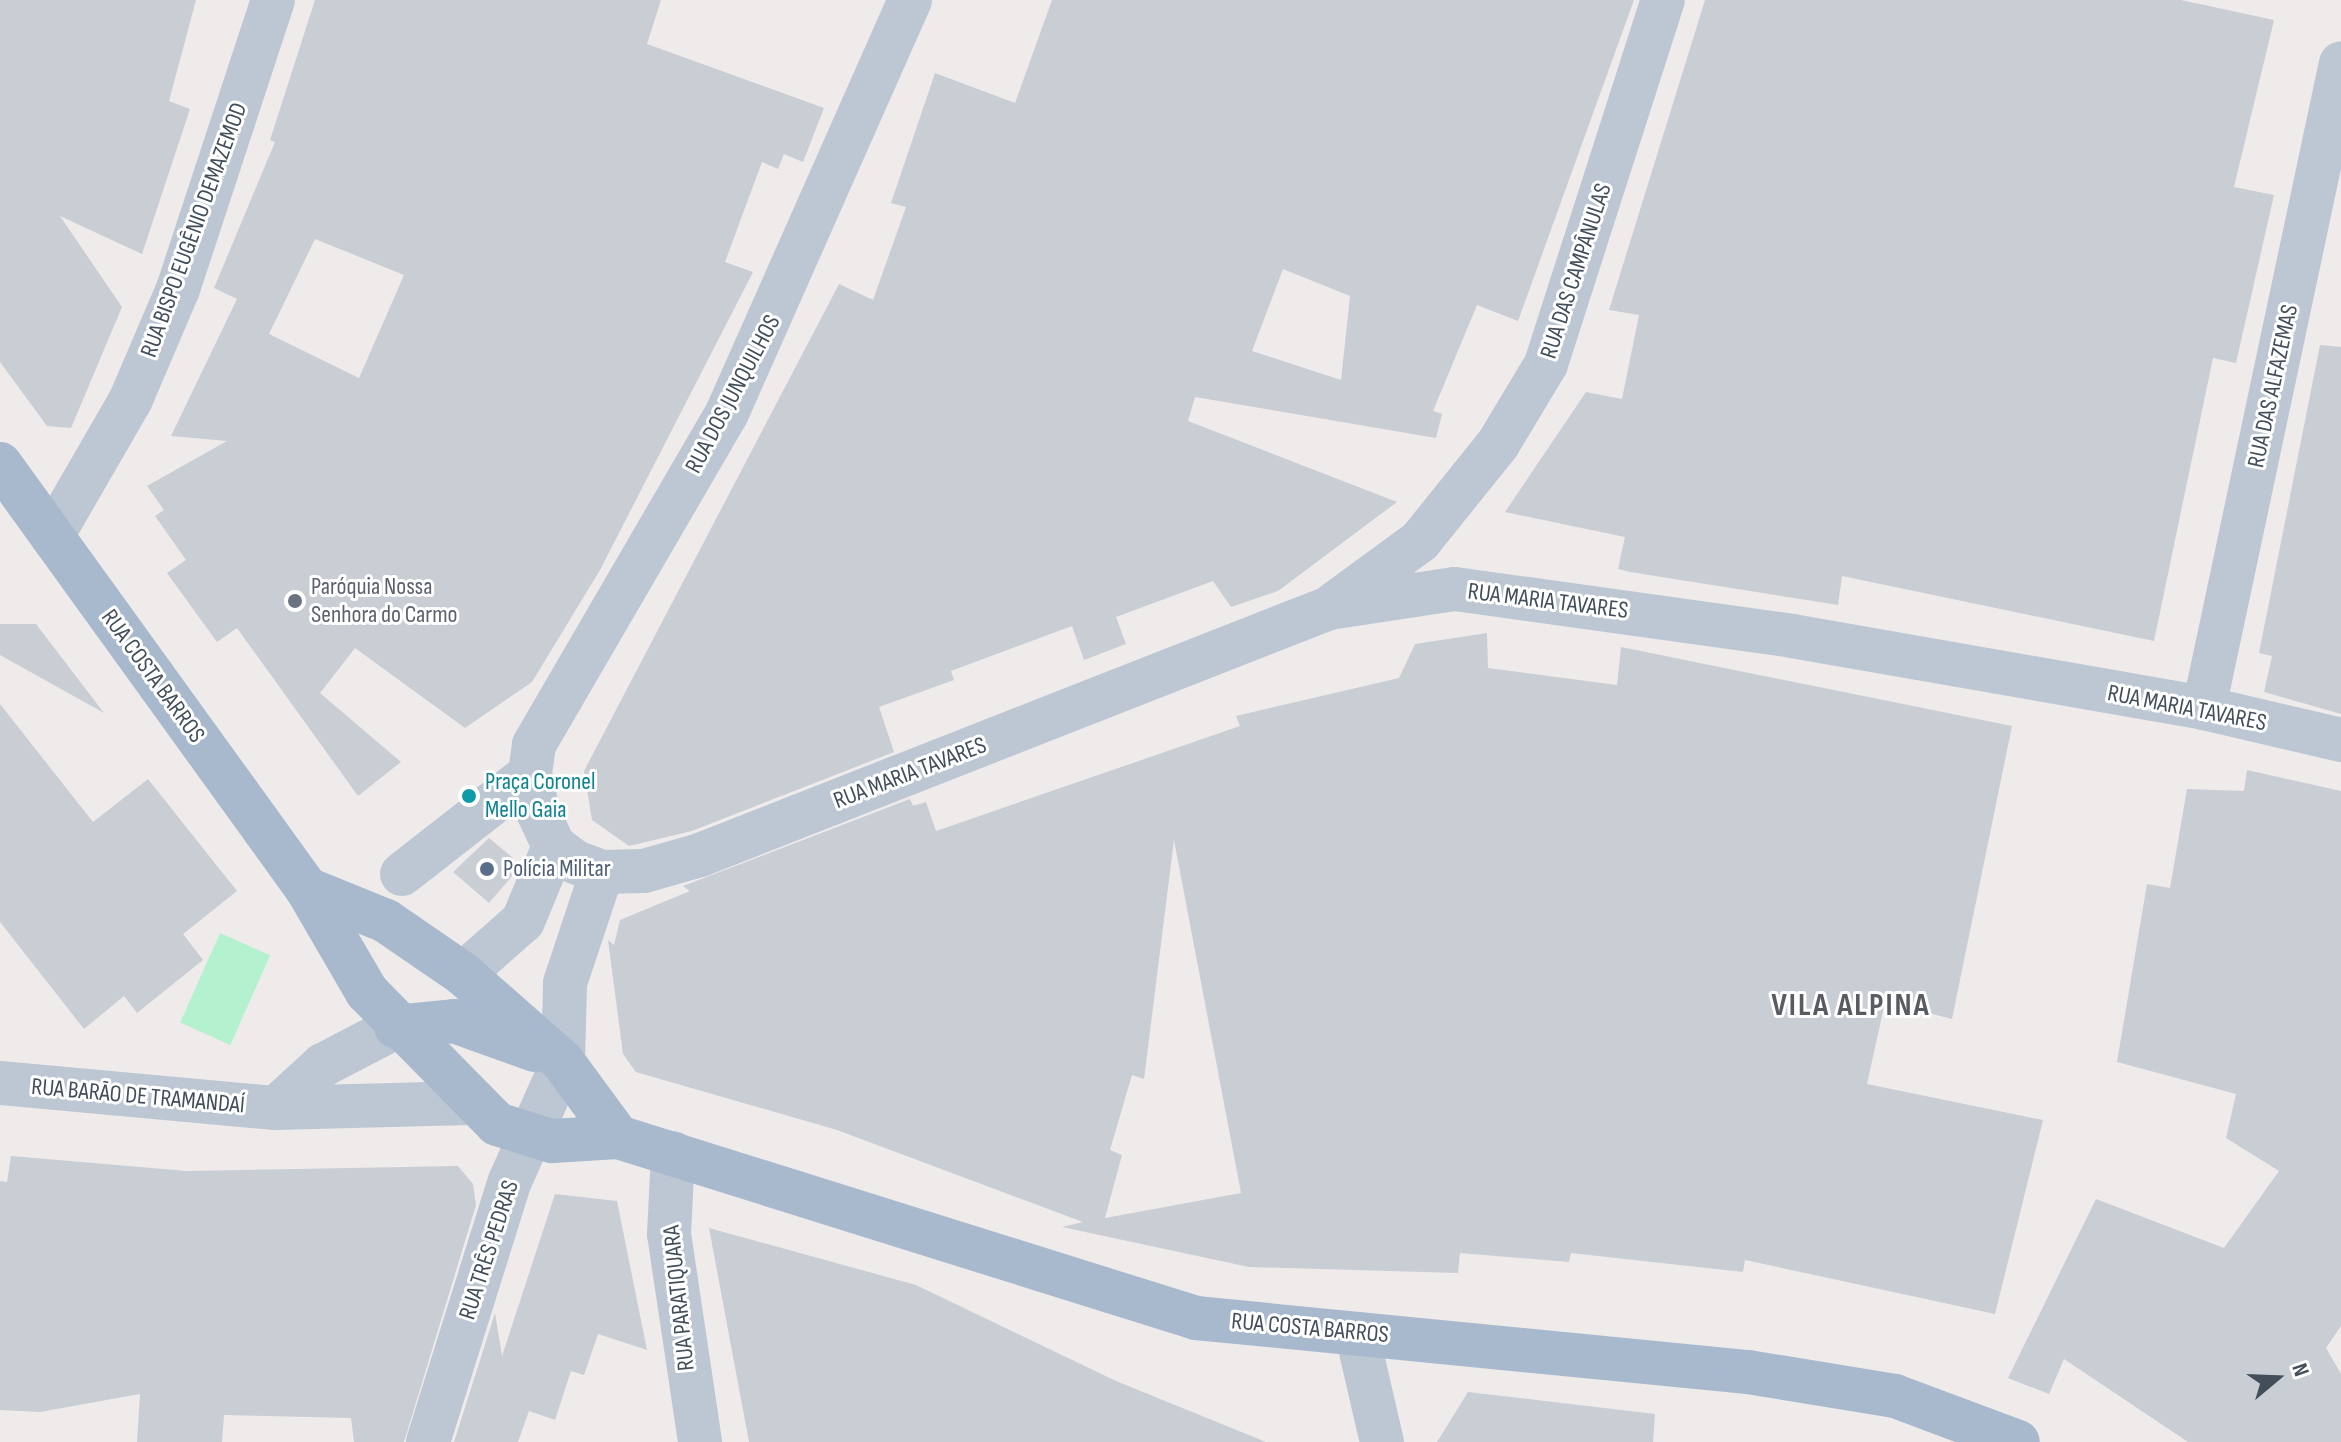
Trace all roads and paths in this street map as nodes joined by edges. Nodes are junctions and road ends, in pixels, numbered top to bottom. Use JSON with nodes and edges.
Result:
{"nodes":[{"id":1,"x":273,"y":0,"type":"edge"},
{"id":2,"x":910,"y":0,"type":"edge"},
{"id":3,"x":1663,"y":0,"type":"edge"},
{"id":4,"x":2341,"y":63,"type":"edge"},
{"id":5,"x":0,"y":464,"type":"edge"},
{"id":6,"x":52,"y":536,"type":"junction"},
{"id":7,"x":1329,"y":608,"type":"junction"},
{"id":8,"x":2204,"y":708,"type":"junction"},
{"id":9,"x":2341,"y":740,"type":"edge"},
{"id":10,"x":530,"y":774,"type":"junction"},
{"id":11,"x":554,"y":846,"type":"junction"},
{"id":12,"x":602,"y":872,"type":"junction"},
{"id":13,"x":402,"y":874,"type":"dead end"},
{"id":14,"x":307,"y":889,"type":"junction"},
{"id":15,"x":463,"y":974,"type":"junction"},
{"id":16,"x":396,"y":1027,"type":"junction"},
{"id":17,"x":563,"y":1062,"type":"junction"},
{"id":18,"x":0,"y":1083,"type":"edge"},
{"id":19,"x":469,"y":1103,"type":"junction"},
{"id":20,"x":276,"y":1108,"type":"junction"},
{"id":21,"x":527,"y":1137,"type":"junction"},
{"id":22,"x":618,"y":1137,"type":"junction"},
{"id":23,"x":673,"y":1153,"type":"junction"},
{"id":24,"x":1357,"y":1334,"type":"junction"},
{"id":25,"x":428,"y":1442,"type":"edge"},
{"id":26,"x":700,"y":1442,"type":"edge"},
{"id":27,"x":1382,"y":1442,"type":"edge"},
{"id":28,"x":2018,"y":1442,"type":"edge"}],
"edges":[{"from":1,"to":6,"type":"street","name":"RUA BISPO EUGÊNIO DEMAZEMOD"},
{"from":2,"to":10,"type":"street","name":"RUA DOS JUNQUILHOS"},
{"from":3,"to":7,"type":"street","name":"RUA DAS CAMPÂNULAS"},
{"from":4,"to":8,"type":"street","name":"RUA DAS ALFAZEMAS"},
{"from":5,"to":6,"type":"main road","name":"RUA COSTA BARROS"},
{"from":6,"to":14,"type":"main road","name":"RUA COSTA BARROS"},
{"from":7,"to":8,"type":"street","name":"RUA MARIA TAVARES"},
{"from":7,"to":12,"type":"street","name":"RUA MARIA TAVARES"},
{"from":8,"to":9,"type":"street","name":"RUA MARIA TAVARES"},
{"from":10,"to":11,"type":"street"},
{"from":10,"to":13,"type":"street"},
{"from":11,"to":12,"type":"street"},
{"from":11,"to":15,"type":"street"},
{"from":12,"to":17,"type":"street"},
{"from":14,"to":15,"type":"main road"},
{"from":14,"to":16,"type":"main road","name":"RUA COSTA BARROS"},
{"from":15,"to":17,"type":"main road"},
{"from":16,"to":17,"type":"main road"},
{"from":16,"to":19,"type":"main road","name":"RUA COSTA BARROS"},
{"from":16,"to":20,"type":"street","name":"RUA BARÃO DE TRAMANDAÍ"},
{"from":17,"to":21,"type":"street","name":"RUA TRÊS PEDRAS"},
{"from":17,"to":22,"type":"main road"},
{"from":18,"to":20,"type":"street","name":"RUA BARÃO DE TRAMANDAÍ"},
{"from":19,"to":20,"type":"street","name":"RUA BARÃO DE TRAMANDAÍ"},
{"from":19,"to":21,"type":"main road","name":"RUA COSTA BARROS"},
{"from":21,"to":22,"type":"main road","name":"RUA COSTA BARROS"},
{"from":21,"to":25,"type":"street","name":"RUA TRÊS PEDRAS"},
{"from":22,"to":23,"type":"main road","name":"RUA COSTA BARROS"},
{"from":23,"to":24,"type":"main road","name":"RUA COSTA BARROS"},
{"from":23,"to":26,"type":"street","name":"RUA PARATIQUARA"},
{"from":24,"to":27,"type":"street"},
{"from":24,"to":28,"type":"main road","name":"RUA COSTA BARROS"}]}
